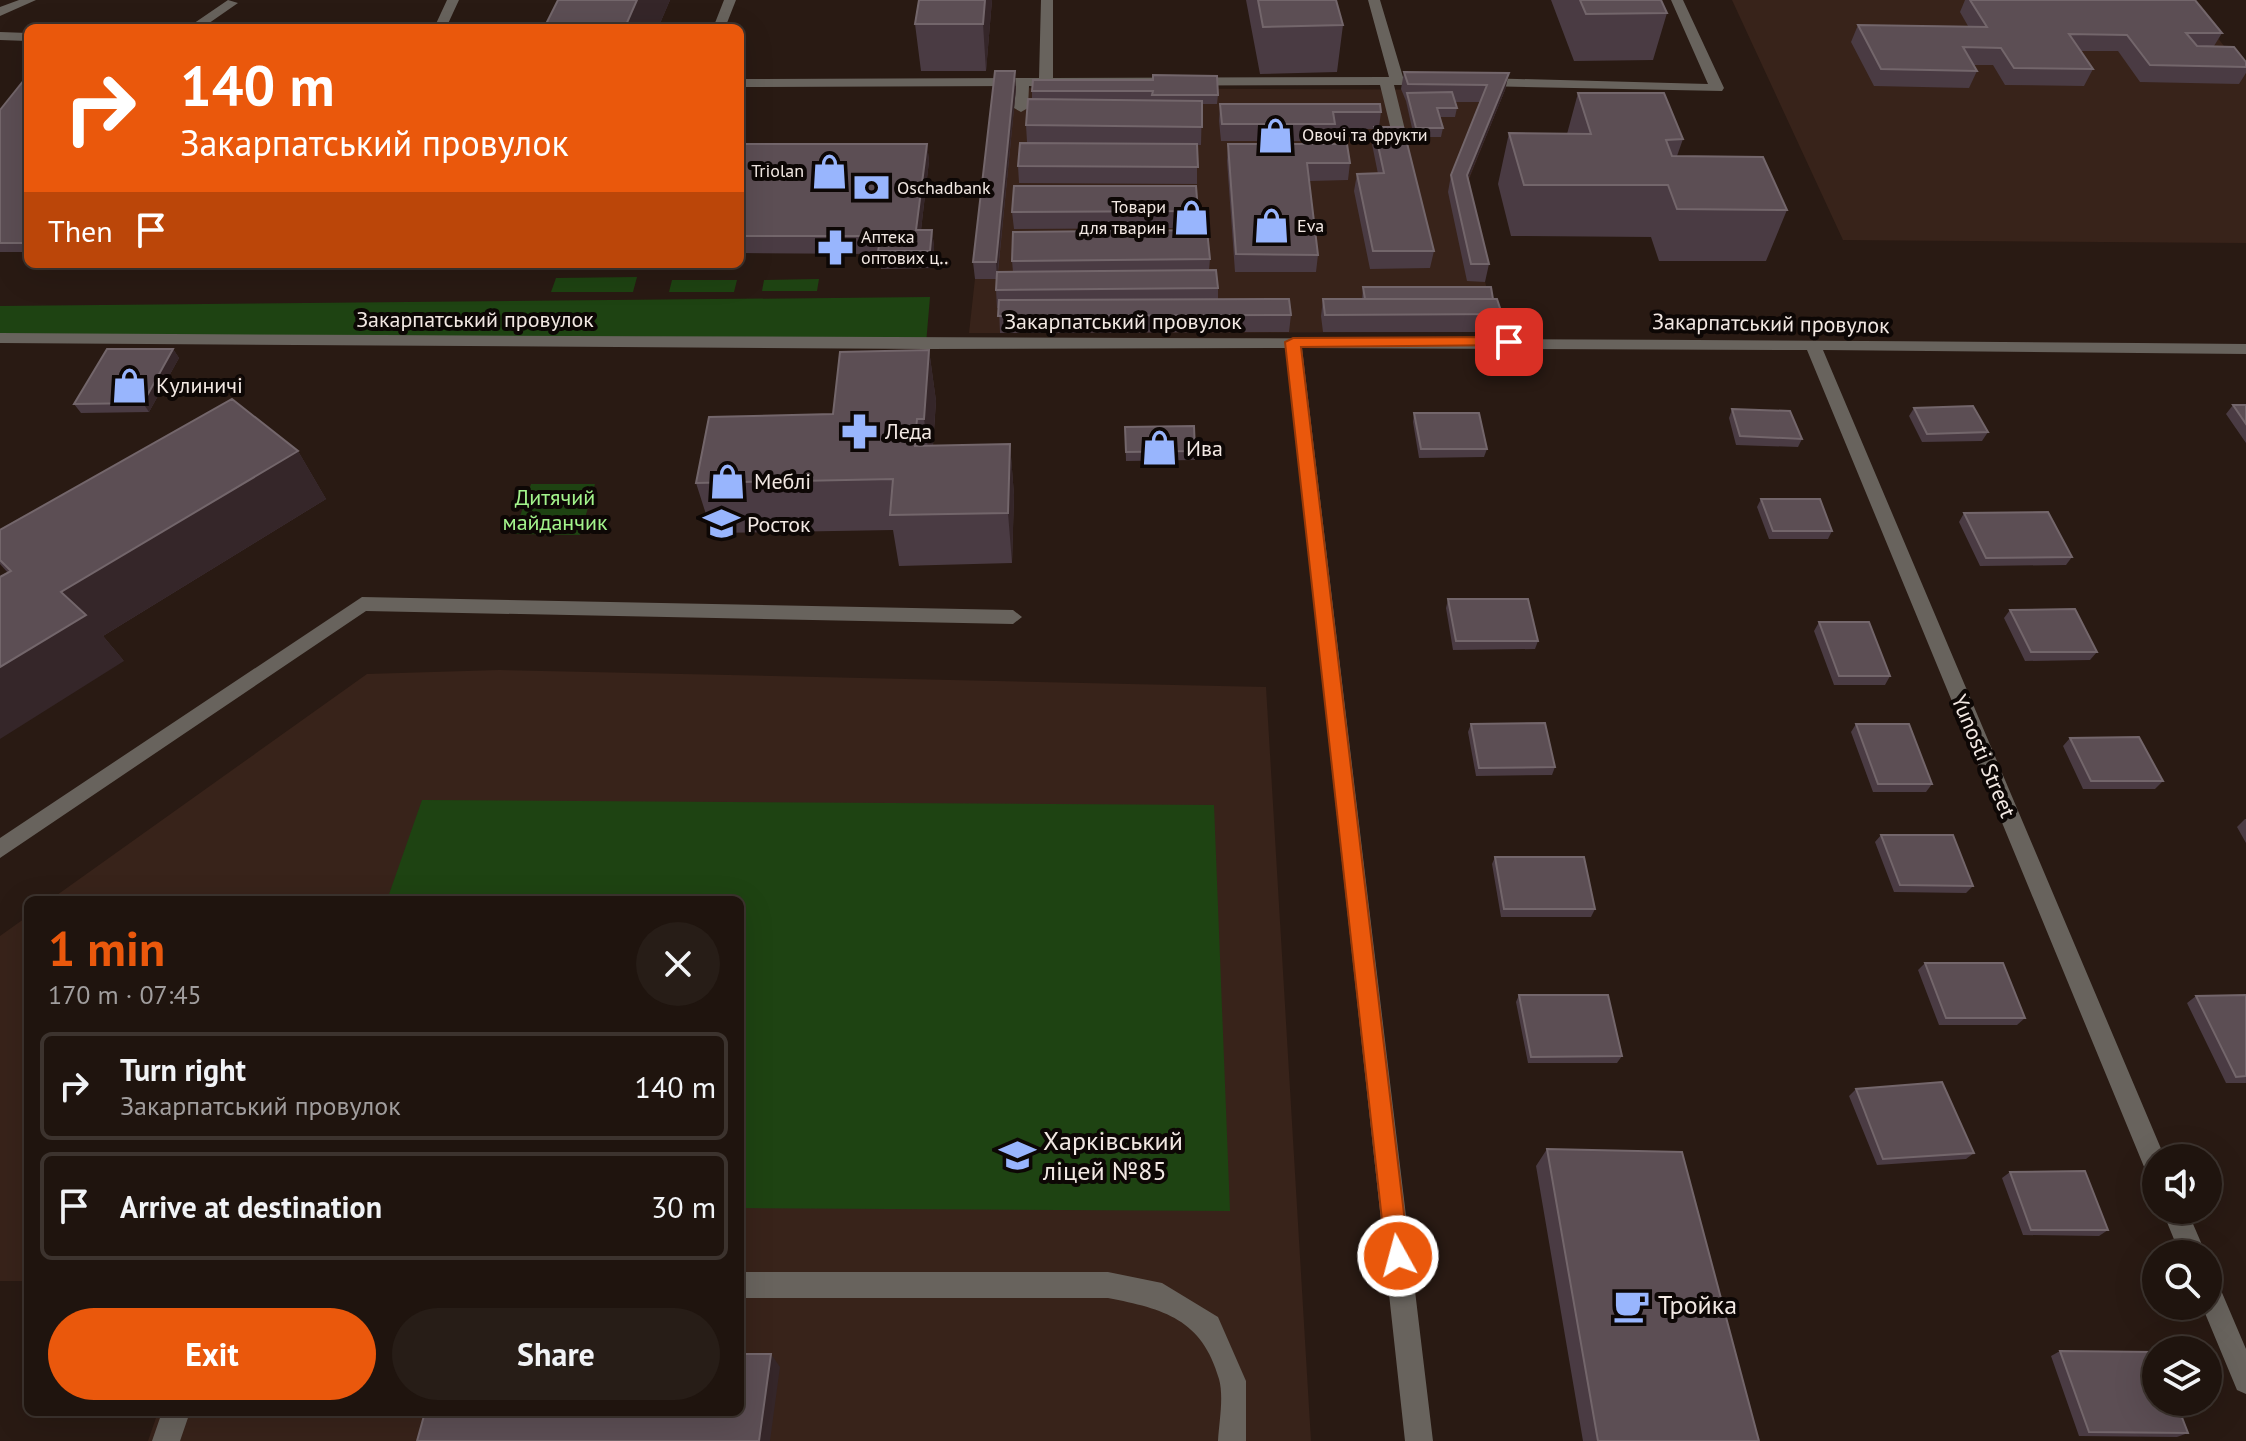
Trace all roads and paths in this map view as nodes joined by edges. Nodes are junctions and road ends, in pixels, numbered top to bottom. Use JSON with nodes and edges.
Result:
{"nodes":[{"id":1,"x":30,"y":0,"type":"edge"},
{"id":2,"x":453,"y":0,"type":"edge"},
{"id":3,"x":730,"y":0,"type":"edge"},
{"id":4,"x":1047,"y":0,"type":"edge"},
{"id":5,"x":1374,"y":0,"type":"edge"},
{"id":6,"x":1677,"y":0,"type":"edge"},
{"id":7,"x":232,"y":3,"type":"dead end"},
{"id":8,"x":0,"y":12,"type":"edge"},
{"id":9,"x":199,"y":24,"type":"edge"},
{"id":10,"x":442,"y":24,"type":"edge"},
{"id":11,"x":721,"y":24,"type":"edge"},
{"id":12,"x":0,"y":36,"type":"edge"},
{"id":13,"x":24,"y":37,"type":"edge"},
{"id":14,"x":1046,"y":80,"type":"junction"},
{"id":15,"x":1392,"y":80,"type":"junction"},
{"id":16,"x":1023,"y":81,"type":"junction"},
{"id":17,"x":1442,"y":81,"type":"edge"},
{"id":18,"x":1473,"y":81,"type":"edge"},
{"id":19,"x":744,"y":83,"type":"edge"},
{"id":20,"x":1021,"y":108,"type":"dead end"},
{"id":21,"x":1400,"y":138,"type":"edge"},
{"id":22,"x":0,"y":338,"type":"edge"},
{"id":23,"x":1293,"y":342,"type":"junction"},
{"id":24,"x":1813,"y":346,"type":"junction"},
{"id":25,"x":2246,"y":349,"type":"edge"},
{"id":26,"x":1013,"y":617,"type":"dead end"},
{"id":27,"x":0,"y":849,"type":"edge"},
{"id":28,"x":2147,"y":1144,"type":"edge"},
{"id":29,"x":744,"y":1285,"type":"edge"},
{"id":30,"x":2221,"y":1320,"type":"edge"},
{"id":31,"x":2246,"y":1381,"type":"edge"},
{"id":32,"x":175,"y":1416,"type":"edge"},
{"id":33,"x":166,"y":1441,"type":"edge"},
{"id":34,"x":1232,"y":1441,"type":"edge"},
{"id":35,"x":1419,"y":1441,"type":"edge"}],
"edges":[{"from":1,"to":8,"type":"street"},
{"from":2,"to":10,"type":"street"},
{"from":3,"to":11,"type":"street"},
{"from":4,"to":14,"type":"street"},
{"from":5,"to":15,"type":"street"},
{"from":6,"to":18,"type":"street"},
{"from":7,"to":9,"type":"street"},
{"from":12,"to":13,"type":"street"},
{"from":14,"to":15,"type":"street"},
{"from":14,"to":16,"type":"street"},
{"from":15,"to":17,"type":"street"},
{"from":15,"to":21,"type":"street"},
{"from":16,"to":19,"type":"street"},
{"from":16,"to":20,"type":"street"},
{"from":22,"to":23,"type":"street","name":"Закарпатський провулок"},
{"from":23,"to":24,"type":"street","name":"Закарпатський провулок"},
{"from":23,"to":35,"type":"street"},
{"from":24,"to":25,"type":"street","name":"Закарпатський провулок"},
{"from":24,"to":28,"type":"street","name":"Yunosti Street"},
{"from":26,"to":27,"type":"street"},
{"from":29,"to":34,"type":"street"},
{"from":30,"to":31,"type":"street"},
{"from":32,"to":33,"type":"street"}]}
